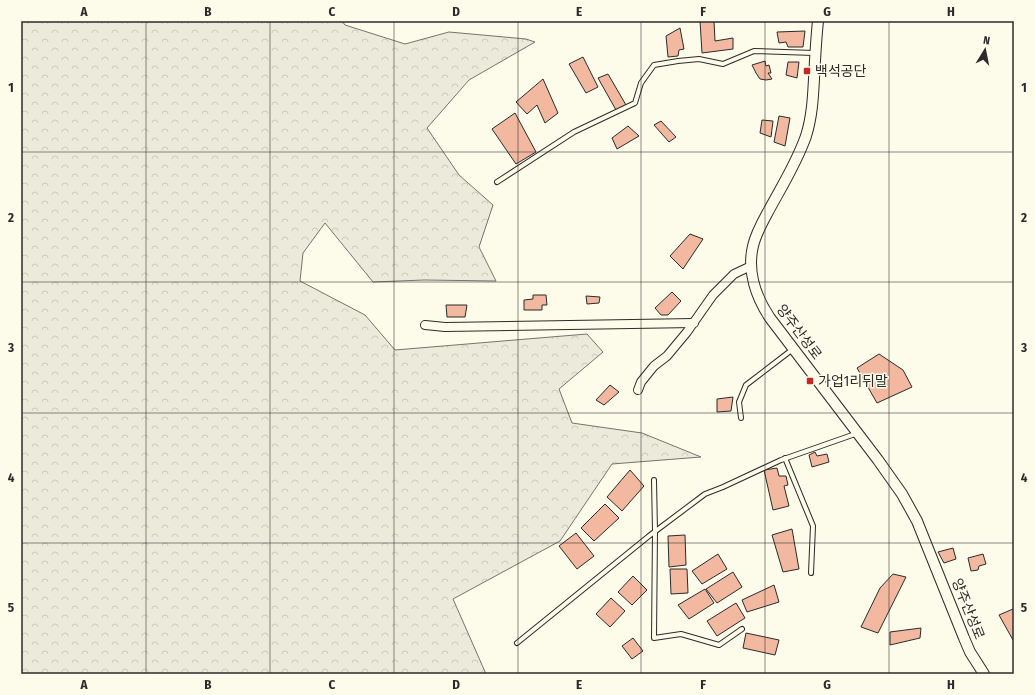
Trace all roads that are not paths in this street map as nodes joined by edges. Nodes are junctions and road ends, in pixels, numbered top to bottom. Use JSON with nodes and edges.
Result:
{"nodes":[{"id":1,"x":818,"y":21,"type":"edge"},
{"id":2,"x":815,"y":53,"type":"junction"},
{"id":3,"x":497,"y":182,"type":"dead end"},
{"id":4,"x":751,"y":266,"type":"junction"},
{"id":5,"x":694,"y":323,"type":"junction"},
{"id":6,"x":425,"y":325,"type":"dead end"},
{"id":7,"x":793,"y":348,"type":"junction"},
{"id":8,"x":638,"y":390,"type":"dead end"},
{"id":9,"x":741,"y":418,"type":"dead end"},
{"id":10,"x":858,"y":433,"type":"junction"},
{"id":11,"x":785,"y":458,"type":"junction"},
{"id":12,"x":654,"y":480,"type":"dead end"},
{"id":13,"x":655,"y":531,"type":"junction"},
{"id":14,"x":811,"y":573,"type":"dead end"},
{"id":15,"x":742,"y":629,"type":"dead end"},
{"id":16,"x":517,"y":643,"type":"dead end"},
{"id":17,"x":984,"y":674,"type":"edge"}],
"edges":[{"from":1,"to":2,"type":"street","name":"양주산성로"},
{"from":2,"to":3,"type":"lane"},
{"from":2,"to":4,"type":"street","name":"양주산성로"},
{"from":4,"to":5,"type":"street"},
{"from":4,"to":7,"type":"street","name":"양주산성로"},
{"from":5,"to":6,"type":"street"},
{"from":5,"to":8,"type":"street"},
{"from":7,"to":9,"type":"lane"},
{"from":7,"to":10,"type":"street","name":"양주산성로"},
{"from":10,"to":11,"type":"lane"},
{"from":10,"to":17,"type":"street","name":"양주산성로"},
{"from":11,"to":13,"type":"lane"},
{"from":11,"to":14,"type":"lane"},
{"from":12,"to":13,"type":"lane"},
{"from":13,"to":15,"type":"lane"},
{"from":13,"to":16,"type":"lane"}]}
